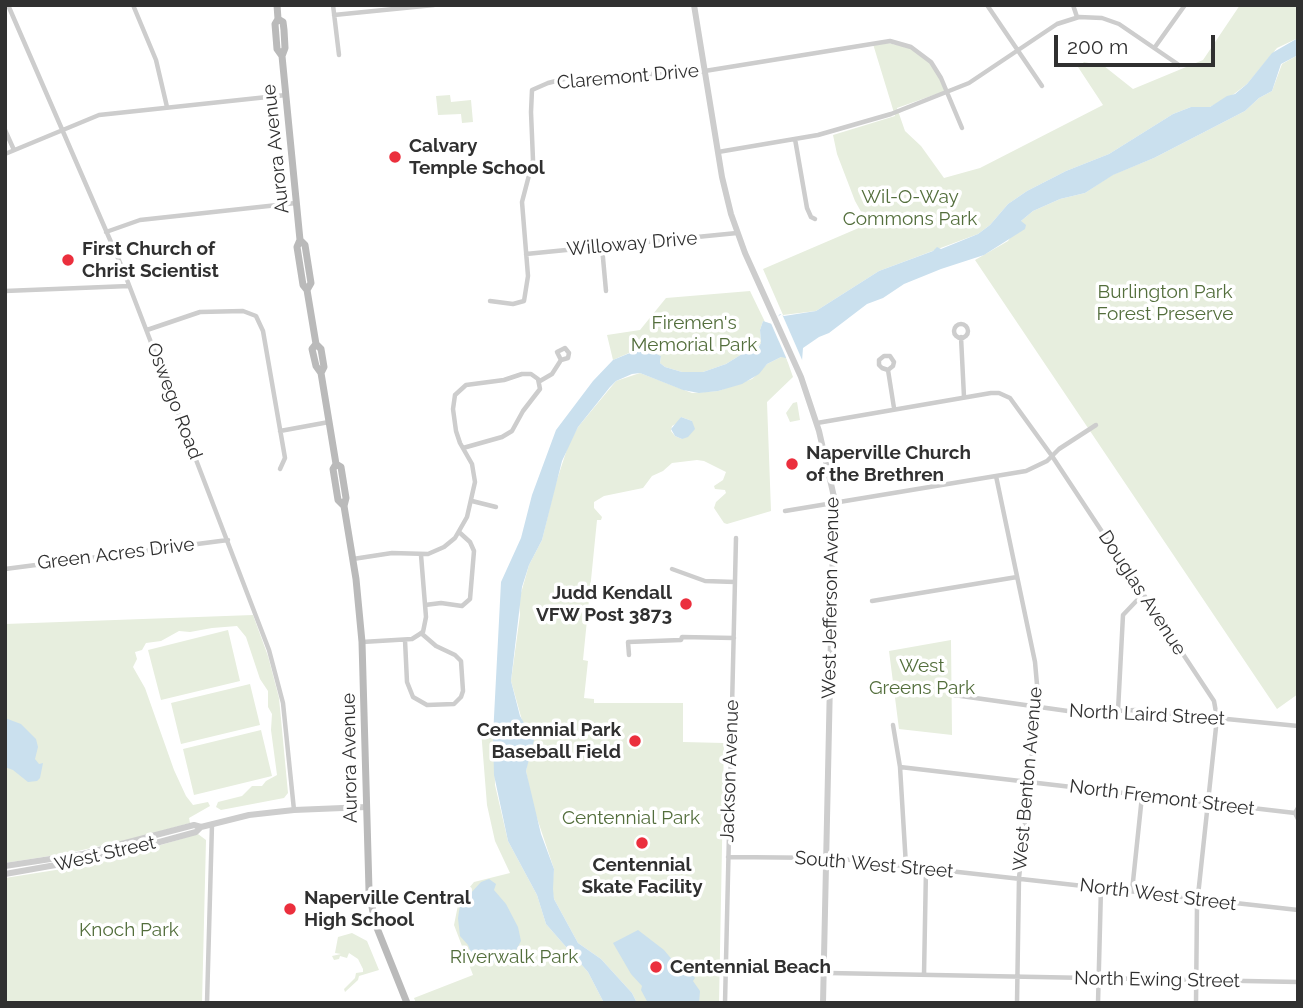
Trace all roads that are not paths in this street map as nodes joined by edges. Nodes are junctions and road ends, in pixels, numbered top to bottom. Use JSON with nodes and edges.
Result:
{"nodes":[{"id":1,"x":8,"y":5,"type":"edge"},
{"id":2,"x":133,"y":5,"type":"edge"},
{"id":3,"x":277,"y":5,"type":"edge"},
{"id":4,"x":333,"y":5,"type":"edge"},
{"id":5,"x":435,"y":5,"type":"edge"},
{"id":6,"x":694,"y":5,"type":"edge"},
{"id":7,"x":987,"y":5,"type":"edge"},
{"id":8,"x":1073,"y":5,"type":"edge"},
{"id":9,"x":1185,"y":5,"type":"edge"},
{"id":10,"x":334,"y":15,"type":"junction"},
{"id":11,"x":1077,"y":18,"type":"junction"},
{"id":12,"x":1155,"y":47,"type":"junction"},
{"id":13,"x":1017,"y":51,"type":"junction"},
{"id":14,"x":339,"y":55,"type":"dead end"},
{"id":15,"x":1179,"y":65,"type":"dead end"},
{"id":16,"x":705,"y":71,"type":"junction"},
{"id":17,"x":1042,"y":86,"type":"dead end"},
{"id":18,"x":947,"y":92,"type":"junction"},
{"id":19,"x":286,"y":94,"type":"junction"},
{"id":20,"x":167,"y":107,"type":"junction"},
{"id":21,"x":962,"y":128,"type":"dead end"},
{"id":22,"x":5,"y":130,"type":"edge"},
{"id":23,"x":61,"y":130,"type":"junction"},
{"id":24,"x":795,"y":139,"type":"junction"},
{"id":25,"x":14,"y":150,"type":"junction"},
{"id":26,"x":718,"y":152,"type":"junction"},
{"id":27,"x":5,"y":154,"type":"edge"},
{"id":28,"x":297,"y":203,"type":"junction"},
{"id":29,"x":815,"y":219,"type":"dead end"},
{"id":30,"x":106,"y":232,"type":"junction"},
{"id":31,"x":737,"y":233,"type":"junction"},
{"id":32,"x":602,"y":247,"type":"junction"},
{"id":33,"x":527,"y":254,"type":"junction"},
{"id":34,"x":129,"y":286,"type":"junction"},
{"id":35,"x":5,"y":291,"type":"edge"},
{"id":36,"x":606,"y":291,"type":"dead end"},
{"id":37,"x":490,"y":301,"type":"dead end"},
{"id":38,"x":146,"y":330,"type":"junction"},
{"id":39,"x":961,"y":338,"type":"dead end"},
{"id":40,"x":561,"y":360,"type":"dead end"},
{"id":41,"x":888,"y":370,"type":"dead end"},
{"id":42,"x":539,"y":381,"type":"junction"},
{"id":43,"x":964,"y":397,"type":"junction"},
{"id":44,"x":894,"y":408,"type":"junction"},
{"id":45,"x":329,"y":422,"type":"junction"},
{"id":46,"x":817,"y":423,"type":"junction"},
{"id":47,"x":1096,"y":425,"type":"dead end"},
{"id":48,"x":280,"y":431,"type":"junction"},
{"id":49,"x":463,"y":448,"type":"junction"},
{"id":50,"x":1052,"y":456,"type":"junction"},
{"id":51,"x":280,"y":470,"type":"dead end"},
{"id":52,"x":996,"y":476,"type":"junction"},
{"id":53,"x":472,"y":501,"type":"junction"},
{"id":54,"x":835,"y":504,"type":"junction"},
{"id":55,"x":496,"y":507,"type":"dead end"},
{"id":56,"x":785,"y":511,"type":"dead end"},
{"id":57,"x":459,"y":532,"type":"junction"},
{"id":58,"x":736,"y":538,"type":"dead end"},
{"id":59,"x":228,"y":540,"type":"junction"},
{"id":60,"x":421,"y":555,"type":"junction"},
{"id":61,"x":352,"y":559,"type":"junction"},
{"id":62,"x":5,"y":569,"type":"edge"},
{"id":63,"x":672,"y":569,"type":"dead end"},
{"id":64,"x":1017,"y":577,"type":"junction"},
{"id":65,"x":735,"y":582,"type":"junction"},
{"id":66,"x":1142,"y":594,"type":"junction"},
{"id":67,"x":872,"y":601,"type":"dead end"},
{"id":68,"x":425,"y":605,"type":"junction"},
{"id":69,"x":421,"y":633,"type":"junction"},
{"id":70,"x":734,"y":638,"type":"junction"},
{"id":71,"x":405,"y":640,"type":"junction"},
{"id":72,"x":362,"y":642,"type":"junction"},
{"id":73,"x":629,"y":655,"type":"dead end"},
{"id":74,"x":954,"y":695,"type":"dead end"},
{"id":75,"x":1038,"y":706,"type":"junction"},
{"id":76,"x":1118,"y":711,"type":"junction"},
{"id":77,"x":1217,"y":718,"type":"junction"},
{"id":78,"x":893,"y":725,"type":"dead end"},
{"id":79,"x":1298,"y":726,"type":"edge"},
{"id":80,"x":900,"y":767,"type":"junction"},
{"id":81,"x":1030,"y":782,"type":"junction"},
{"id":82,"x":1142,"y":796,"type":"junction"},
{"id":83,"x":1207,"y":804,"type":"junction"},
{"id":84,"x":367,"y":807,"type":"junction"},
{"id":85,"x":294,"y":810,"type":"junction"},
{"id":86,"x":1297,"y":814,"type":"edge"},
{"id":87,"x":212,"y":824,"type":"junction"},
{"id":88,"x":201,"y":827,"type":"junction"},
{"id":89,"x":728,"y":857,"type":"junction"},
{"id":90,"x":826,"y":858,"type":"junction"},
{"id":91,"x":5,"y":866,"type":"edge"},
{"id":92,"x":906,"y":866,"type":"junction"},
{"id":93,"x":926,"y":869,"type":"junction"},
{"id":94,"x":5,"y":874,"type":"edge"},
{"id":95,"x":1019,"y":878,"type":"junction"},
{"id":96,"x":1101,"y":888,"type":"junction"},
{"id":97,"x":1132,"y":891,"type":"junction"},
{"id":98,"x":1198,"y":899,"type":"junction"},
{"id":99,"x":1298,"y":910,"type":"edge"},
{"id":100,"x":725,"y":971,"type":"junction"},
{"id":101,"x":824,"y":973,"type":"junction"},
{"id":102,"x":924,"y":975,"type":"junction"},
{"id":103,"x":1017,"y":977,"type":"junction"},
{"id":104,"x":1099,"y":979,"type":"junction"},
{"id":105,"x":1196,"y":981,"type":"junction"},
{"id":106,"x":1298,"y":982,"type":"edge"},
{"id":107,"x":208,"y":1003,"type":"edge"},
{"id":108,"x":407,"y":1003,"type":"edge"},
{"id":109,"x":725,"y":1003,"type":"edge"},
{"id":110,"x":823,"y":1003,"type":"edge"},
{"id":111,"x":1017,"y":1003,"type":"edge"},
{"id":112,"x":1098,"y":1003,"type":"edge"},
{"id":113,"x":1196,"y":1003,"type":"edge"}],
"edges":[{"from":1,"to":23,"type":"street","name":"Oswego Road"},
{"from":2,"to":20,"type":"street"},
{"from":3,"to":19,"type":"main road","name":"Aurora Avenue"},
{"from":4,"to":10,"type":"street"},
{"from":5,"to":10,"type":"street"},
{"from":6,"to":16,"type":"street","name":"West Jefferson Avenue"},
{"from":7,"to":13,"type":"street"},
{"from":8,"to":11,"type":"street"},
{"from":9,"to":12,"type":"street"},
{"from":10,"to":14,"type":"street"},
{"from":11,"to":12,"type":"street"},
{"from":11,"to":13,"type":"street"},
{"from":12,"to":15,"type":"street"},
{"from":13,"to":17,"type":"street"},
{"from":13,"to":18,"type":"street"},
{"from":16,"to":18,"type":"street","name":"Claremont Drive"},
{"from":16,"to":26,"type":"street","name":"West Jefferson Avenue"},
{"from":16,"to":33,"type":"street","name":"Claremont Drive"},
{"from":18,"to":21,"type":"street","name":"Claremont Drive"},
{"from":18,"to":24,"type":"street"},
{"from":19,"to":20,"type":"street"},
{"from":19,"to":28,"type":"main road","name":"Aurora Avenue"},
{"from":20,"to":23,"type":"street"},
{"from":22,"to":25,"type":"street"},
{"from":23,"to":25,"type":"street"},
{"from":23,"to":30,"type":"street","name":"Oswego Road"},
{"from":24,"to":26,"type":"street"},
{"from":24,"to":29,"type":"street"},
{"from":25,"to":27,"type":"street"},
{"from":26,"to":31,"type":"street","name":"West Jefferson Avenue"},
{"from":28,"to":30,"type":"street"},
{"from":28,"to":45,"type":"main road","name":"Aurora Avenue"},
{"from":30,"to":34,"type":"street","name":"Oswego Road"},
{"from":31,"to":32,"type":"street","name":"Willoway Drive"},
{"from":31,"to":46,"type":"street","name":"West Jefferson Avenue"},
{"from":32,"to":33,"type":"street","name":"Willoway Drive"},
{"from":32,"to":36,"type":"street"},
{"from":33,"to":37,"type":"street","name":"Claremont Drive"},
{"from":34,"to":35,"type":"street"},
{"from":34,"to":38,"type":"street","name":"Oswego Road"},
{"from":38,"to":48,"type":"street"},
{"from":38,"to":59,"type":"street","name":"Oswego Road"},
{"from":39,"to":43,"type":"street"},
{"from":40,"to":42,"type":"street"},
{"from":41,"to":44,"type":"street"},
{"from":42,"to":49,"type":"street"},
{"from":42,"to":49,"type":"street"},
{"from":43,"to":44,"type":"street","name":"Douglas Avenue"},
{"from":43,"to":50,"type":"street","name":"Douglas Avenue"},
{"from":44,"to":46,"type":"street","name":"Douglas Avenue"},
{"from":45,"to":48,"type":"street"},
{"from":45,"to":61,"type":"main road","name":"Aurora Avenue"},
{"from":46,"to":54,"type":"street","name":"West Jefferson Avenue"},
{"from":47,"to":50,"type":"street"},
{"from":48,"to":51,"type":"street"},
{"from":49,"to":53,"type":"street"},
{"from":50,"to":52,"type":"street"},
{"from":50,"to":66,"type":"street","name":"Douglas Avenue"},
{"from":52,"to":54,"type":"street"},
{"from":52,"to":64,"type":"street","name":"West Benton Avenue"},
{"from":53,"to":55,"type":"street"},
{"from":53,"to":57,"type":"street"},
{"from":54,"to":56,"type":"street"},
{"from":54,"to":90,"type":"street","name":"West Jefferson Avenue"},
{"from":57,"to":60,"type":"street"},
{"from":57,"to":68,"type":"street"},
{"from":58,"to":65,"type":"street","name":"Jackson Avenue"},
{"from":59,"to":62,"type":"street","name":"Green Acres Drive"},
{"from":59,"to":85,"type":"street","name":"Oswego Road"},
{"from":60,"to":61,"type":"street"},
{"from":60,"to":68,"type":"street"},
{"from":61,"to":72,"type":"main road","name":"Aurora Avenue"},
{"from":63,"to":65,"type":"street"},
{"from":64,"to":67,"type":"street"},
{"from":64,"to":75,"type":"street","name":"West Benton Avenue"},
{"from":65,"to":70,"type":"street","name":"Jackson Avenue"},
{"from":66,"to":76,"type":"street"},
{"from":66,"to":77,"type":"street","name":"Douglas Avenue"},
{"from":68,"to":69,"type":"street"},
{"from":69,"to":71,"type":"street"},
{"from":69,"to":71,"type":"street"},
{"from":70,"to":73,"type":"street"},
{"from":70,"to":89,"type":"street","name":"Jackson Avenue"},
{"from":71,"to":72,"type":"street"},
{"from":72,"to":84,"type":"main road","name":"Aurora Avenue"},
{"from":74,"to":75,"type":"street","name":"North Laird Street"},
{"from":75,"to":76,"type":"street","name":"North Laird Street"},
{"from":75,"to":81,"type":"street","name":"West Benton Avenue"},
{"from":76,"to":77,"type":"street","name":"North Laird Street"},
{"from":77,"to":79,"type":"street","name":"North Laird Street"},
{"from":77,"to":83,"type":"street","name":"Douglas Avenue"},
{"from":78,"to":80,"type":"street"},
{"from":80,"to":81,"type":"street","name":"North Fremont Street"},
{"from":80,"to":92,"type":"street"},
{"from":81,"to":82,"type":"street","name":"North Fremont Street"},
{"from":81,"to":95,"type":"street","name":"West Benton Avenue"},
{"from":82,"to":83,"type":"street","name":"North Fremont Street"},
{"from":82,"to":97,"type":"street"},
{"from":83,"to":86,"type":"street","name":"North Fremont Street"},
{"from":83,"to":98,"type":"street","name":"Douglas Avenue"},
{"from":84,"to":85,"type":"street","name":"West Street"},
{"from":84,"to":108,"type":"main road","name":"Aurora Avenue"},
{"from":85,"to":87,"type":"street","name":"West Street"},
{"from":87,"to":88,"type":"street","name":"West Street"},
{"from":87,"to":107,"type":"street"},
{"from":88,"to":91,"type":"street","name":"West Street"},
{"from":88,"to":94,"type":"street","name":"West Street"},
{"from":89,"to":90,"type":"street","name":"South West Street"},
{"from":89,"to":100,"type":"street","name":"Jackson Avenue"},
{"from":90,"to":92,"type":"street","name":"South West Street"},
{"from":90,"to":101,"type":"street","name":"West Jefferson Avenue"},
{"from":92,"to":93,"type":"street","name":"South West Street"},
{"from":93,"to":95,"type":"street","name":"South West Street"},
{"from":93,"to":102,"type":"street"},
{"from":95,"to":96,"type":"street","name":"North West Street"},
{"from":95,"to":103,"type":"street","name":"West Benton Avenue"},
{"from":96,"to":97,"type":"street","name":"North West Street"},
{"from":96,"to":104,"type":"street"},
{"from":97,"to":98,"type":"street","name":"North West Street"},
{"from":98,"to":99,"type":"street","name":"North West Street"},
{"from":98,"to":105,"type":"street","name":"Douglas Avenue"},
{"from":100,"to":101,"type":"street","name":"North Ewing Street"},
{"from":100,"to":109,"type":"street","name":"Jackson Avenue"},
{"from":101,"to":102,"type":"street","name":"North Ewing Street"},
{"from":101,"to":110,"type":"street","name":"West Jefferson Avenue"},
{"from":102,"to":103,"type":"street","name":"North Ewing Street"},
{"from":103,"to":104,"type":"street","name":"North Ewing Street"},
{"from":103,"to":111,"type":"street","name":"West Benton Avenue"},
{"from":104,"to":105,"type":"street","name":"North Ewing Street"},
{"from":104,"to":112,"type":"street"},
{"from":105,"to":106,"type":"street","name":"North Ewing Street"},
{"from":105,"to":113,"type":"street","name":"Douglas Avenue"}]}
